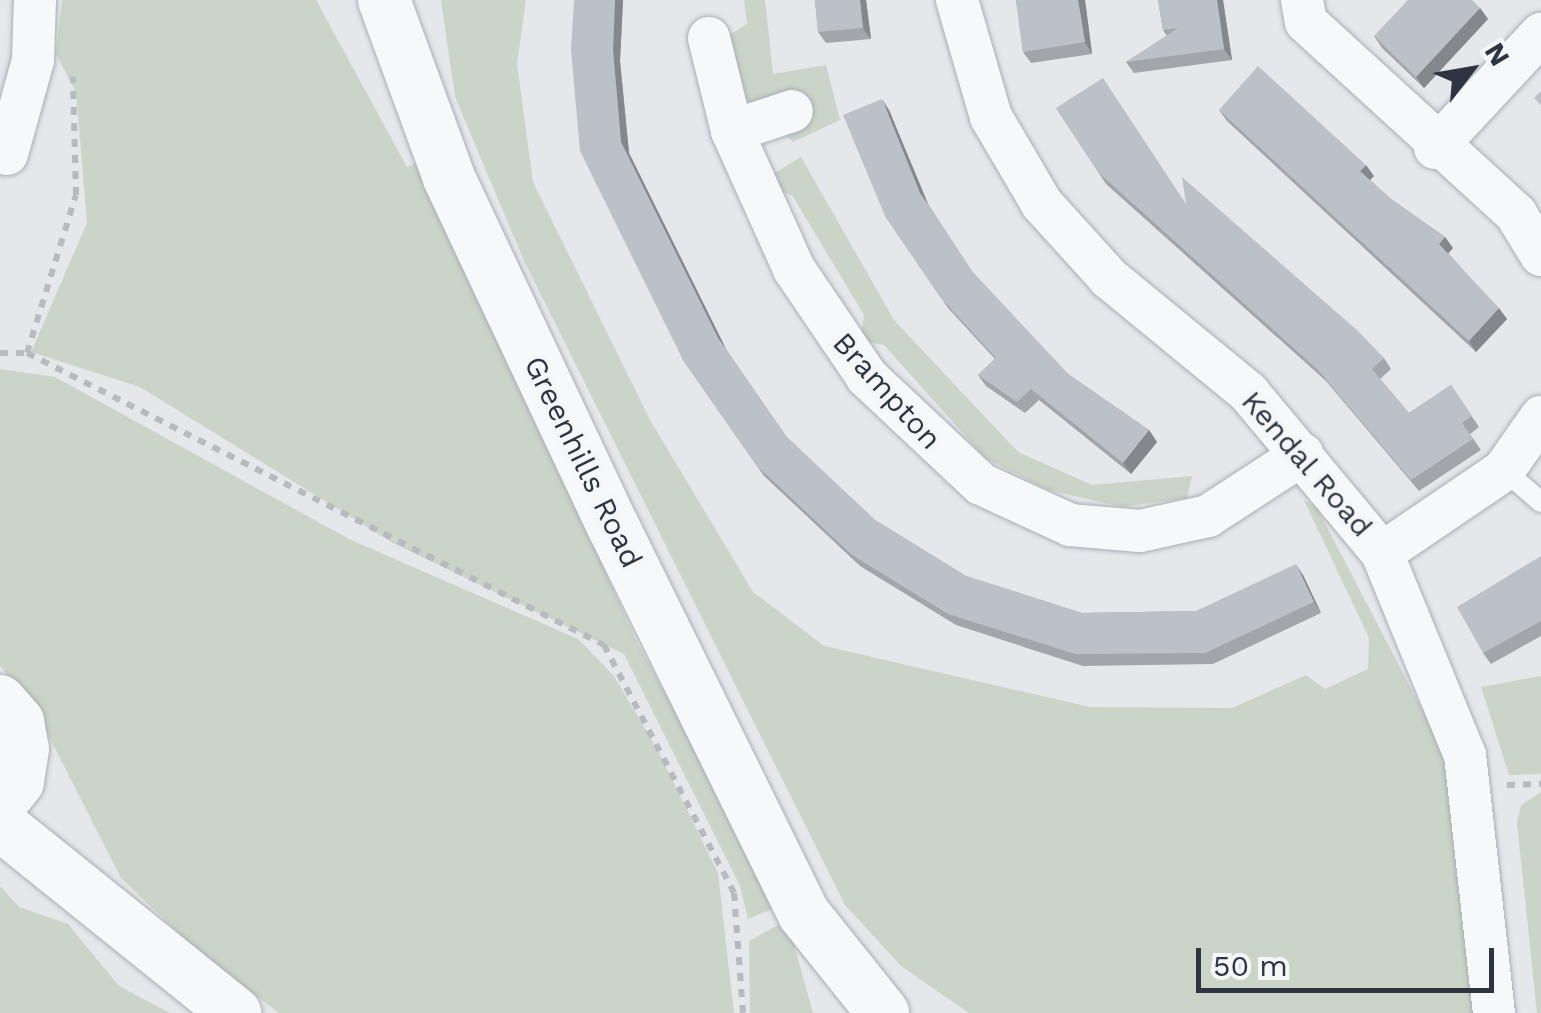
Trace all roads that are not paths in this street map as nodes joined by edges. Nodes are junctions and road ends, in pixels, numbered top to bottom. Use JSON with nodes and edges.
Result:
{"nodes":[{"id":1,"x":35,"y":0,"type":"edge"},
{"id":2,"x":384,"y":0,"type":"edge"},
{"id":3,"x":957,"y":0,"type":"edge"},
{"id":4,"x":1302,"y":0,"type":"edge"},
{"id":5,"x":1541,"y":34,"type":"edge"},
{"id":6,"x":709,"y":38,"type":"dead end"},
{"id":7,"x":792,"y":111,"type":"dead end"},
{"id":8,"x":732,"y":131,"type":"junction"},
{"id":9,"x":1435,"y":148,"type":"junction"},
{"id":10,"x":7,"y":154,"type":"dead end"},
{"id":11,"x":1541,"y":256,"type":"edge"},
{"id":12,"x":1541,"y":416,"type":"edge"},
{"id":13,"x":1303,"y":454,"type":"junction"},
{"id":14,"x":1504,"y":470,"type":"junction"},
{"id":15,"x":1541,"y":502,"type":"edge"},
{"id":16,"x":1382,"y":553,"type":"junction"},
{"id":17,"x":0,"y":701,"type":"edge"},
{"id":18,"x":23,"y":749,"type":"junction"},
{"id":19,"x":0,"y":804,"type":"edge"},
{"id":20,"x":0,"y":824,"type":"edge"},
{"id":21,"x":53,"y":859,"type":"junction"},
{"id":22,"x":804,"y":914,"type":"junction"},
{"id":23,"x":235,"y":1013,"type":"edge"},
{"id":24,"x":831,"y":1013,"type":"edge"},
{"id":25,"x":884,"y":1013,"type":"edge"},
{"id":26,"x":1494,"y":1013,"type":"edge"}],
"edges":[{"from":1,"to":10,"type":"street"},
{"from":2,"to":22,"type":"street","name":"Greenhills Road"},
{"from":3,"to":13,"type":"street","name":"Kendal Road"},
{"from":4,"to":9,"type":"street"},
{"from":5,"to":9,"type":"street"},
{"from":6,"to":8,"type":"street","name":"Brampton"},
{"from":7,"to":8,"type":"street"},
{"from":8,"to":13,"type":"street","name":"Brampton"},
{"from":9,"to":11,"type":"street"},
{"from":12,"to":14,"type":"street"},
{"from":13,"to":16,"type":"street","name":"Kendal Road"},
{"from":14,"to":15,"type":"lane"},
{"from":14,"to":16,"type":"street"},
{"from":16,"to":26,"type":"street","name":"Kendal Road"},
{"from":17,"to":18,"type":"street"},
{"from":18,"to":19,"type":"street"},
{"from":18,"to":21,"type":"street"},
{"from":20,"to":21,"type":"street"},
{"from":21,"to":23,"type":"street"},
{"from":22,"to":24,"type":"street","name":"Greenhills Road"},
{"from":22,"to":25,"type":"street","name":"Greenhills Road"}]}
